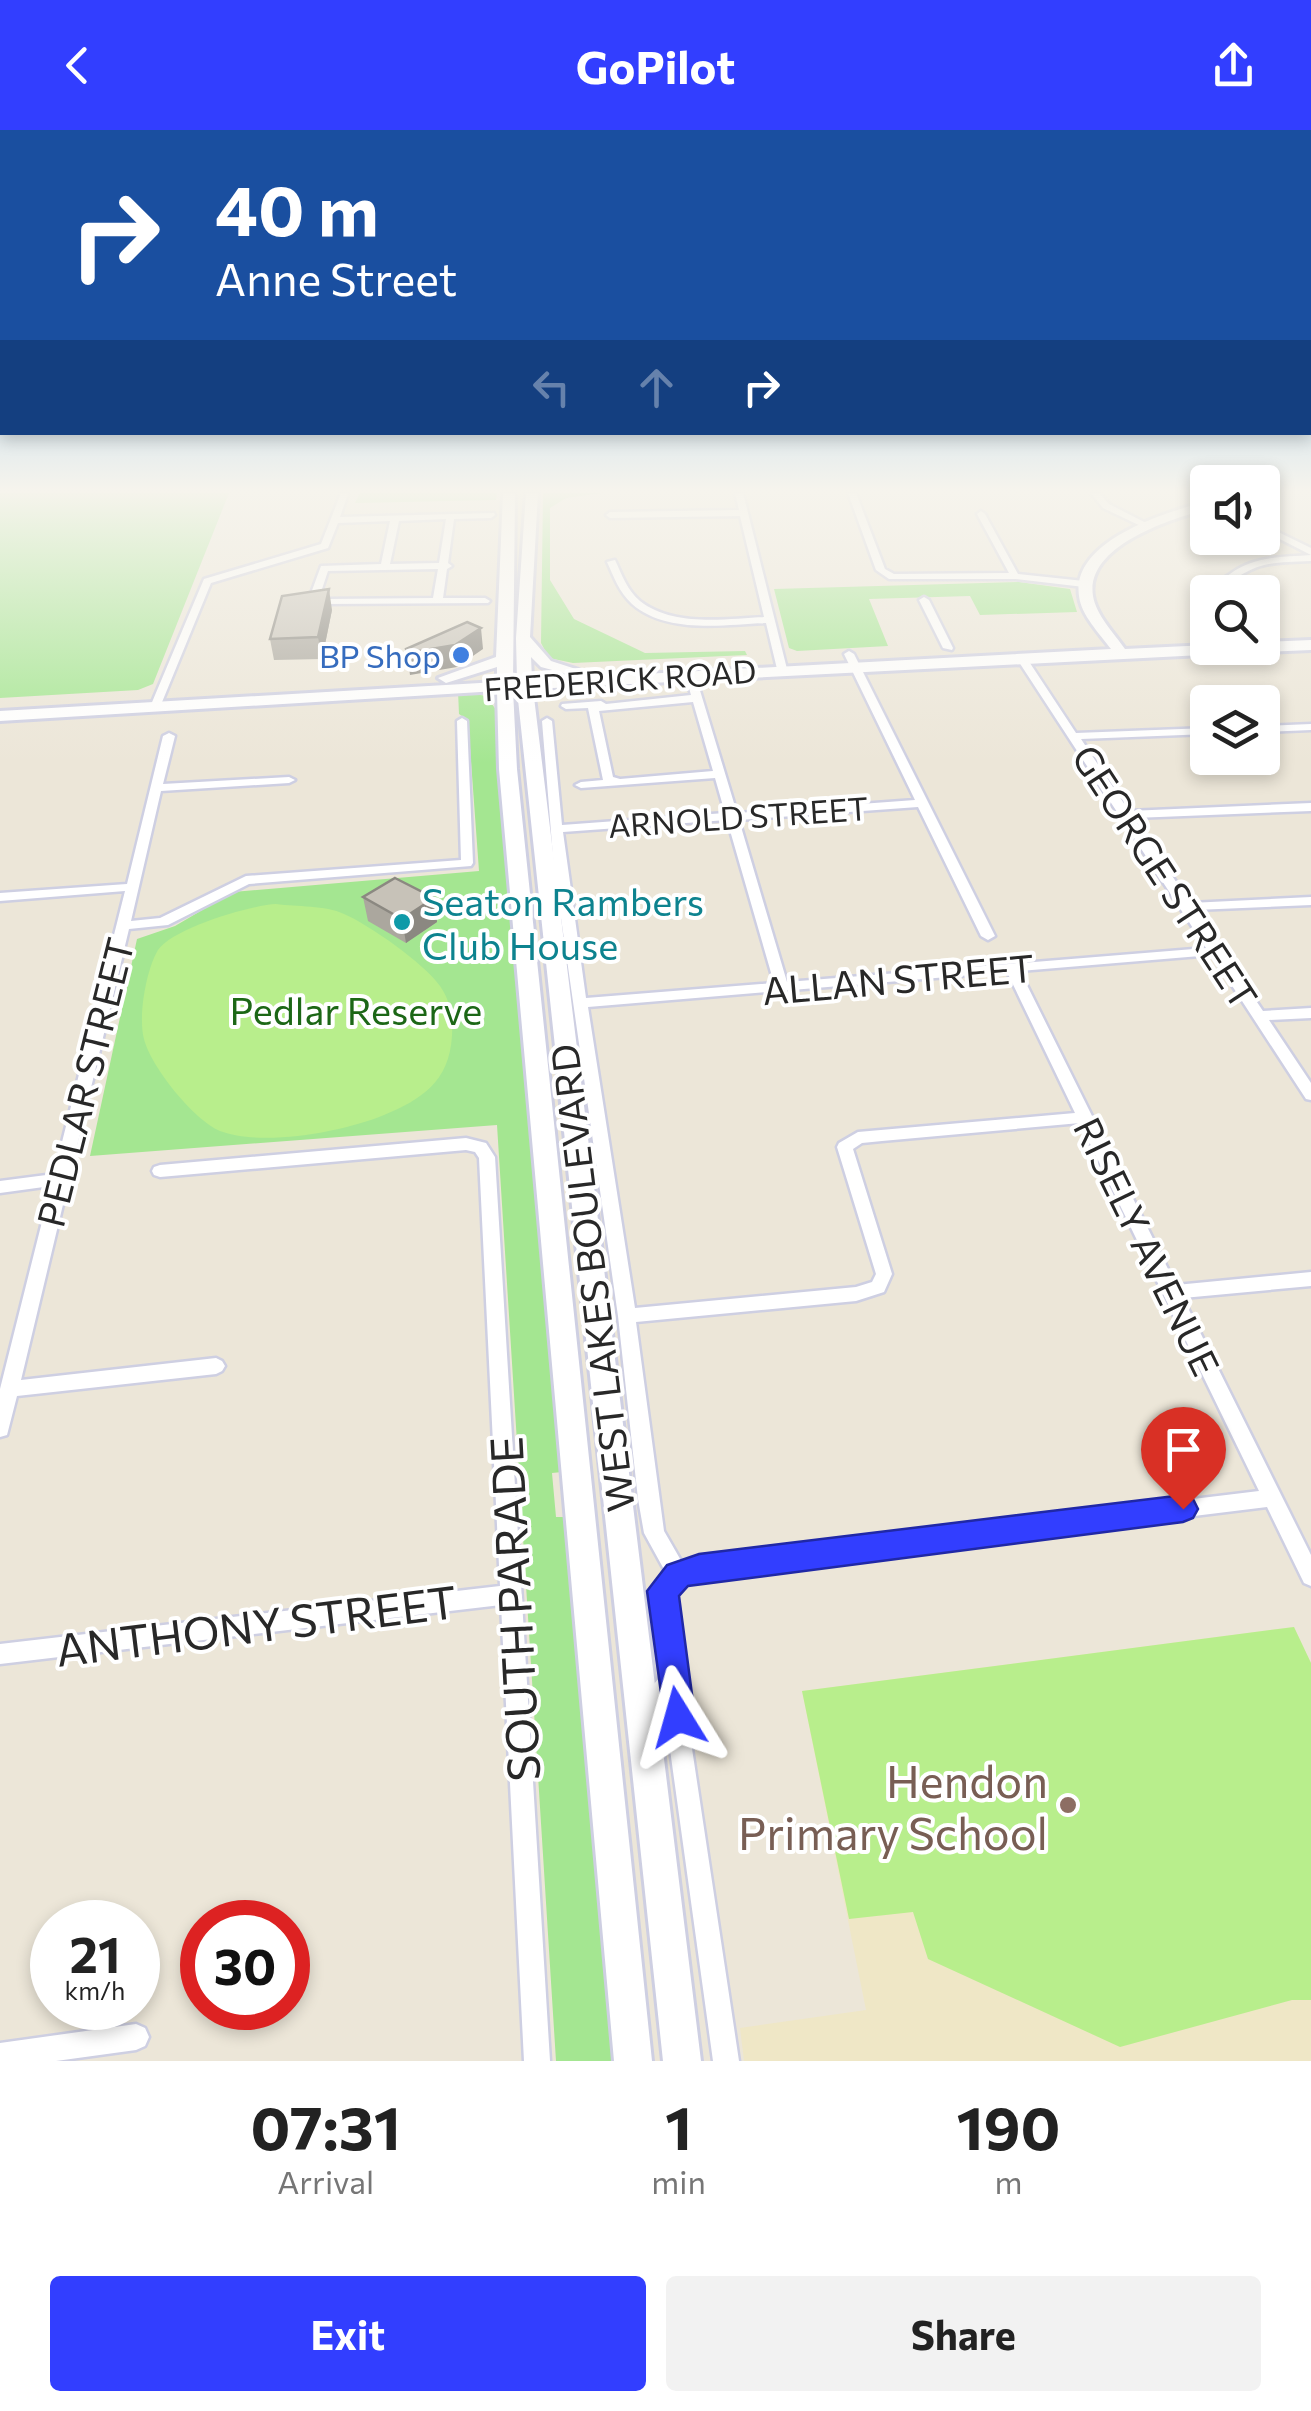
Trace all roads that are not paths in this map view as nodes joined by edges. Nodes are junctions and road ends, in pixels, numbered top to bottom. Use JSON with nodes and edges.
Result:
{"nodes":[{"id":1,"x":206,"y":583,"type":"edge"},
{"id":2,"x":319,"y":583,"type":"edge"},
{"id":3,"x":442,"y":583,"type":"edge"},
{"id":4,"x":506,"y":583,"type":"edge"},
{"id":5,"x":526,"y":583,"type":"edge"},
{"id":6,"x":620,"y":583,"type":"edge"},
{"id":7,"x":759,"y":583,"type":"edge"},
{"id":8,"x":1076,"y":583,"type":"edge"},
{"id":9,"x":1084,"y":584,"type":"joint"},
{"id":10,"x":438,"y":600,"type":"junction"},
{"id":11,"x":924,"y":600,"type":"dead end"},
{"id":12,"x":485,"y":601,"type":"dead end"},
{"id":13,"x":768,"y":620,"type":"junction"},
{"id":14,"x":1311,"y":636,"type":"edge"},
{"id":15,"x":1280,"y":637,"type":"edge"},
{"id":16,"x":522,"y":638,"type":"junction"},
{"id":17,"x":1190,"y":641,"type":"edge"},
{"id":18,"x":1311,"y":645,"type":"edge"},
{"id":19,"x":1280,"y":646,"type":"edge"},
{"id":20,"x":1117,"y":647,"type":"junction"},
{"id":21,"x":948,"y":648,"type":"junction"},
{"id":22,"x":1190,"y":648,"type":"edge"},
{"id":23,"x":1020,"y":656,"type":"junction"},
{"id":24,"x":852,"y":659,"type":"junction"},
{"id":25,"x":780,"y":664,"type":"junction"},
{"id":26,"x":504,"y":673,"type":"junction"},
{"id":27,"x":690,"y":674,"type":"junction"},
{"id":28,"x":569,"y":676,"type":"junction"},
{"id":29,"x":465,"y":688,"type":"junction"},
{"id":30,"x":697,"y":698,"type":"junction"},
{"id":31,"x":158,"y":700,"type":"junction"},
{"id":32,"x":526,"y":702,"type":"junction"},
{"id":33,"x":0,"y":704,"type":"edge"},
{"id":34,"x":601,"y":704,"type":"junction"},
{"id":35,"x":566,"y":706,"type":"dead end"},
{"id":36,"x":0,"y":716,"type":"edge"},
{"id":37,"x":462,"y":720,"type":"dead end"},
{"id":38,"x":1311,"y":727,"type":"edge"},
{"id":39,"x":1280,"y":728,"type":"edge"},
{"id":40,"x":1190,"y":732,"type":"edge"},
{"id":41,"x":170,"y":736,"type":"dead end"},
{"id":42,"x":548,"y":736,"type":"junction"},
{"id":43,"x":1074,"y":736,"type":"junction"},
{"id":44,"x":719,"y":774,"type":"junction"},
{"id":45,"x":289,"y":780,"type":"dead end"},
{"id":46,"x":620,"y":782,"type":"junction"},
{"id":47,"x":581,"y":785,"type":"dead end"},
{"id":48,"x":157,"y":788,"type":"junction"},
{"id":49,"x":921,"y":803,"type":"junction"},
{"id":50,"x":1311,"y":807,"type":"edge"},
{"id":51,"x":1126,"y":814,"type":"junction"},
{"id":52,"x":732,"y":816,"type":"junction"},
{"id":53,"x":555,"y":829,"type":"junction"},
{"id":54,"x":132,"y":887,"type":"junction"},
{"id":55,"x":0,"y":897,"type":"edge"},
{"id":56,"x":1311,"y":902,"type":"edge"},
{"id":57,"x":1186,"y":907,"type":"junction"},
{"id":58,"x":124,"y":925,"type":"junction"},
{"id":59,"x":988,"y":936,"type":"dead end"},
{"id":60,"x":1215,"y":952,"type":"junction"},
{"id":61,"x":1012,"y":969,"type":"junction"},
{"id":62,"x":782,"y":987,"type":"junction"},
{"id":63,"x":582,"y":1004,"type":"junction"},
{"id":64,"x":1311,"y":1013,"type":"edge"},
{"id":65,"x":1258,"y":1016,"type":"junction"},
{"id":66,"x":1311,"y":1095,"type":"edge"},
{"id":67,"x":1086,"y":1117,"type":"junction"},
{"id":68,"x":160,"y":1171,"type":"dead end"},
{"id":69,"x":58,"y":1179,"type":"junction"},
{"id":70,"x":0,"y":1187,"type":"edge"},
{"id":71,"x":1311,"y":1278,"type":"edge"},
{"id":72,"x":1170,"y":1292,"type":"junction"},
{"id":73,"x":626,"y":1316,"type":"junction"},
{"id":74,"x":216,"y":1366,"type":"dead end"},
{"id":75,"x":10,"y":1389,"type":"junction"},
{"id":76,"x":0,"y":1428,"type":"edge"},
{"id":77,"x":1272,"y":1498,"type":"junction"},
{"id":78,"x":678,"y":1575,"type":"junction"},
{"id":79,"x":1311,"y":1576,"type":"edge"},
{"id":80,"x":512,"y":1594,"type":"junction"},
{"id":81,"x":0,"y":1654,"type":"edge"},
{"id":82,"x":673,"y":1679,"type":"junction"},
{"id":83,"x":643,"y":1714,"type":"junction"},
{"id":84,"x":136,"y":2036,"type":"dead end"},
{"id":85,"x":0,"y":2056,"type":"edge"},
{"id":86,"x":537,"y":2061,"type":"edge"},
{"id":87,"x":633,"y":2061,"type":"edge"},
{"id":88,"x":682,"y":2061,"type":"edge"},
{"id":89,"x":726,"y":2061,"type":"edge"}],
"edges":[{"from":1,"to":31,"type":"street"},
{"from":2,"to":10,"type":"street"},
{"from":3,"to":10,"type":"street"},
{"from":4,"to":26,"type":"main road","name":"WEST LAKES BOULEVARD"},
{"from":5,"to":16,"type":"main road","name":"WEST LAKES BOULEVARD"},
{"from":6,"to":13,"type":"street"},
{"from":7,"to":13,"type":"street"},
{"from":8,"to":9,"type":"street"},
{"from":9,"to":20,"type":"main road"},
{"from":10,"to":12,"type":"street"},
{"from":11,"to":21,"type":"street"},
{"from":13,"to":25,"type":"street"},
{"from":14,"to":15,"type":"main road"},
{"from":16,"to":28,"type":"main road"},
{"from":16,"to":32,"type":"main road","name":"WEST LAKES BOULEVARD"},
{"from":17,"to":20,"type":"main road","name":"FREDERICK ROAD"},
{"from":18,"to":19,"type":"main road"},
{"from":20,"to":21,"type":"main road","name":"FREDERICK ROAD"},
{"from":20,"to":22,"type":"main road","name":"FREDERICK ROAD"},
{"from":20,"to":23,"type":"main road","name":"FREDERICK ROAD"},
{"from":21,"to":24,"type":"main road","name":"FREDERICK ROAD"},
{"from":23,"to":24,"type":"main road","name":"FREDERICK ROAD"},
{"from":23,"to":43,"type":"street","name":"GEORGE STREET"},
{"from":24,"to":25,"type":"main road","name":"FREDERICK ROAD"},
{"from":24,"to":49,"type":"street"},
{"from":25,"to":27,"type":"main road","name":"FREDERICK ROAD"},
{"from":25,"to":28,"type":"main road","name":"FREDERICK ROAD"},
{"from":26,"to":29,"type":"main road","name":"FREDERICK ROAD"},
{"from":26,"to":31,"type":"main road","name":"FREDERICK ROAD"},
{"from":26,"to":32,"type":"main road","name":"WEST LAKES BOULEVARD"},
{"from":26,"to":32,"type":"main road","name":"FREDERICK ROAD"},
{"from":27,"to":28,"type":"main road","name":"FREDERICK ROAD"},
{"from":27,"to":30,"type":"street"},
{"from":28,"to":32,"type":"main road"},
{"from":28,"to":32,"type":"main road","name":"FREDERICK ROAD"},
{"from":29,"to":31,"type":"main road","name":"FREDERICK ROAD"},
{"from":29,"to":32,"type":"main road"},
{"from":30,"to":34,"type":"street"},
{"from":30,"to":44,"type":"street"},
{"from":31,"to":33,"type":"main road","name":"FREDERICK ROAD"},
{"from":31,"to":36,"type":"main road","name":"FREDERICK ROAD"},
{"from":32,"to":42,"type":"street"},
{"from":32,"to":42,"type":"street"},
{"from":32,"to":83,"type":"main road","name":"WEST LAKES BOULEVARD"},
{"from":32,"to":87,"type":"main road","name":"WEST LAKES BOULEVARD"},
{"from":34,"to":35,"type":"street"},
{"from":34,"to":46,"type":"street"},
{"from":37,"to":58,"type":"street"},
{"from":38,"to":39,"type":"street"},
{"from":40,"to":43,"type":"street"},
{"from":41,"to":48,"type":"street","name":"PEDLAR STREET"},
{"from":42,"to":53,"type":"street"},
{"from":43,"to":51,"type":"street","name":"GEORGE STREET"},
{"from":44,"to":46,"type":"street"},
{"from":44,"to":52,"type":"street"},
{"from":45,"to":48,"type":"street"},
{"from":46,"to":47,"type":"street"},
{"from":48,"to":54,"type":"street","name":"PEDLAR STREET"},
{"from":49,"to":52,"type":"street","name":"ARNOLD STREET"},
{"from":49,"to":59,"type":"street"},
{"from":50,"to":51,"type":"street"},
{"from":51,"to":57,"type":"street","name":"GEORGE STREET"},
{"from":52,"to":53,"type":"street","name":"ARNOLD STREET"},
{"from":52,"to":62,"type":"street"},
{"from":53,"to":63,"type":"street"},
{"from":54,"to":55,"type":"street"},
{"from":54,"to":58,"type":"street","name":"PEDLAR STREET"},
{"from":56,"to":57,"type":"street"},
{"from":57,"to":60,"type":"street","name":"GEORGE STREET"},
{"from":58,"to":69,"type":"street","name":"PEDLAR STREET"},
{"from":60,"to":61,"type":"street","name":"ALLAN STREET"},
{"from":60,"to":65,"type":"street","name":"GEORGE STREET"},
{"from":61,"to":62,"type":"street","name":"ALLAN STREET"},
{"from":61,"to":67,"type":"street","name":"RISELY AVENUE"},
{"from":62,"to":63,"type":"street","name":"ALLAN STREET"},
{"from":63,"to":73,"type":"street"},
{"from":64,"to":65,"type":"street"},
{"from":65,"to":66,"type":"street","name":"GEORGE STREET"},
{"from":67,"to":72,"type":"street","name":"RISELY AVENUE"},
{"from":67,"to":73,"type":"street"},
{"from":68,"to":80,"type":"street","name":"SOUTH PARADE"},
{"from":69,"to":70,"type":"street"},
{"from":69,"to":75,"type":"street","name":"PEDLAR STREET"},
{"from":71,"to":72,"type":"street"},
{"from":72,"to":77,"type":"street","name":"RISELY AVENUE"},
{"from":73,"to":78,"type":"street"},
{"from":74,"to":75,"type":"street"},
{"from":75,"to":76,"type":"street","name":"PEDLAR STREET"},
{"from":77,"to":78,"type":"street"},
{"from":77,"to":79,"type":"street","name":"RISELY AVENUE"},
{"from":78,"to":82,"type":"street"},
{"from":80,"to":81,"type":"street","name":"ANTHONY STREET"},
{"from":80,"to":86,"type":"street","name":"SOUTH PARADE"},
{"from":82,"to":83,"type":"street"},
{"from":82,"to":89,"type":"street"},
{"from":83,"to":88,"type":"main road","name":"WEST LAKES BOULEVARD"},
{"from":84,"to":85,"type":"street"}]}
